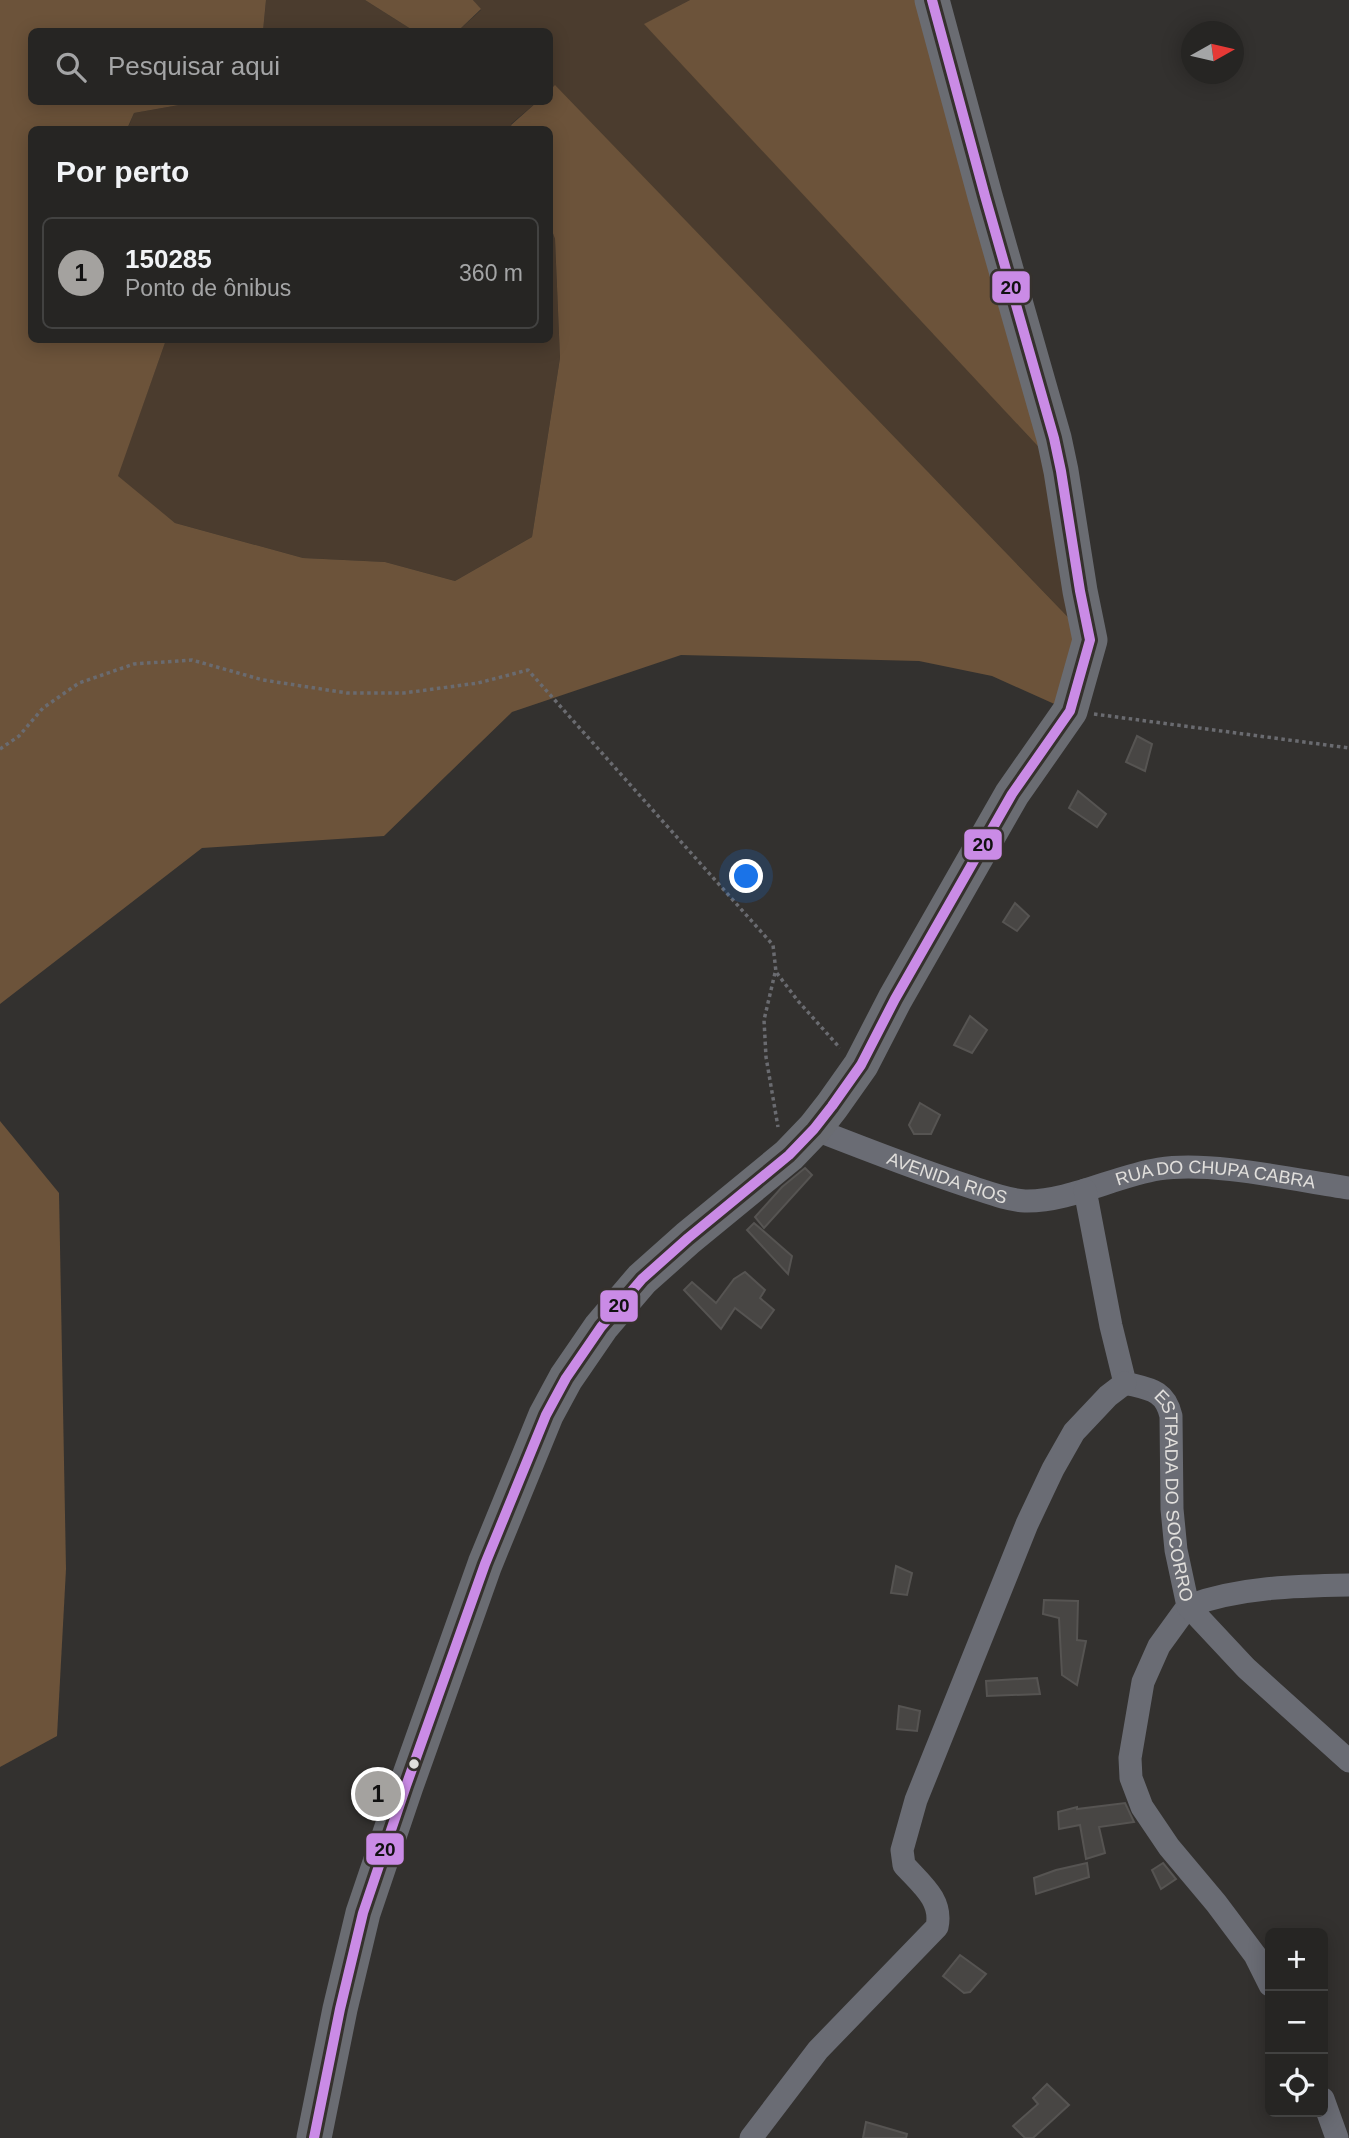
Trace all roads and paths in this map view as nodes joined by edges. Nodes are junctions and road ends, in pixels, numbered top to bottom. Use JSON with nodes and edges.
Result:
{"nodes":[{"id":1,"x":932,"y":0,"type":"edge"},
{"id":2,"x":1070,"y":711,"type":"junction"},
{"id":3,"x":1349,"y":748,"type":"edge"},
{"id":4,"x":0,"y":749,"type":"edge"},
{"id":5,"x":776,"y":972,"type":"junction"},
{"id":6,"x":861,"y":1065,"type":"junction"},
{"id":7,"x":814,"y":1129,"type":"junction"},
{"id":8,"x":789,"y":1155,"type":"junction"},
{"id":9,"x":1349,"y":1188,"type":"edge"},
{"id":10,"x":1085,"y":1190,"type":"junction"},
{"id":11,"x":1125,"y":1382,"type":"junction"},
{"id":12,"x":1349,"y":1585,"type":"edge"},
{"id":13,"x":1188,"y":1605,"type":"junction"},
{"id":14,"x":1349,"y":1761,"type":"edge"},
{"id":15,"x":1265,"y":1975,"type":"edge"},
{"id":16,"x":1328,"y":2113,"type":"edge"},
{"id":17,"x":314,"y":2138,"type":"edge"},
{"id":18,"x":751,"y":2138,"type":"edge"},
{"id":19,"x":1337,"y":2138,"type":"edge"}],
"edges":[{"from":1,"to":2,"type":"main road"},
{"from":2,"to":3,"type":"path"},
{"from":2,"to":6,"type":"main road"},
{"from":4,"to":5,"type":"path"},
{"from":5,"to":6,"type":"path"},
{"from":5,"to":8,"type":"path"},
{"from":6,"to":7,"type":"main road"},
{"from":7,"to":8,"type":"main road"},
{"from":7,"to":10,"type":"street","name":"AVENIDA RIOS"},
{"from":8,"to":17,"type":"main road"},
{"from":9,"to":10,"type":"street","name":"RUA DO CHUPA CABRA"},
{"from":10,"to":11,"type":"street","name":"ESTRADA DO SOCORRO"},
{"from":11,"to":13,"type":"street","name":"ESTRADA DO SOCORRO"},
{"from":11,"to":18,"type":"street"},
{"from":12,"to":13,"type":"street"},
{"from":13,"to":14,"type":"street"},
{"from":13,"to":15,"type":"street","name":"ESTRADA DO SOCORRO"},
{"from":16,"to":19,"type":"street"}]}
